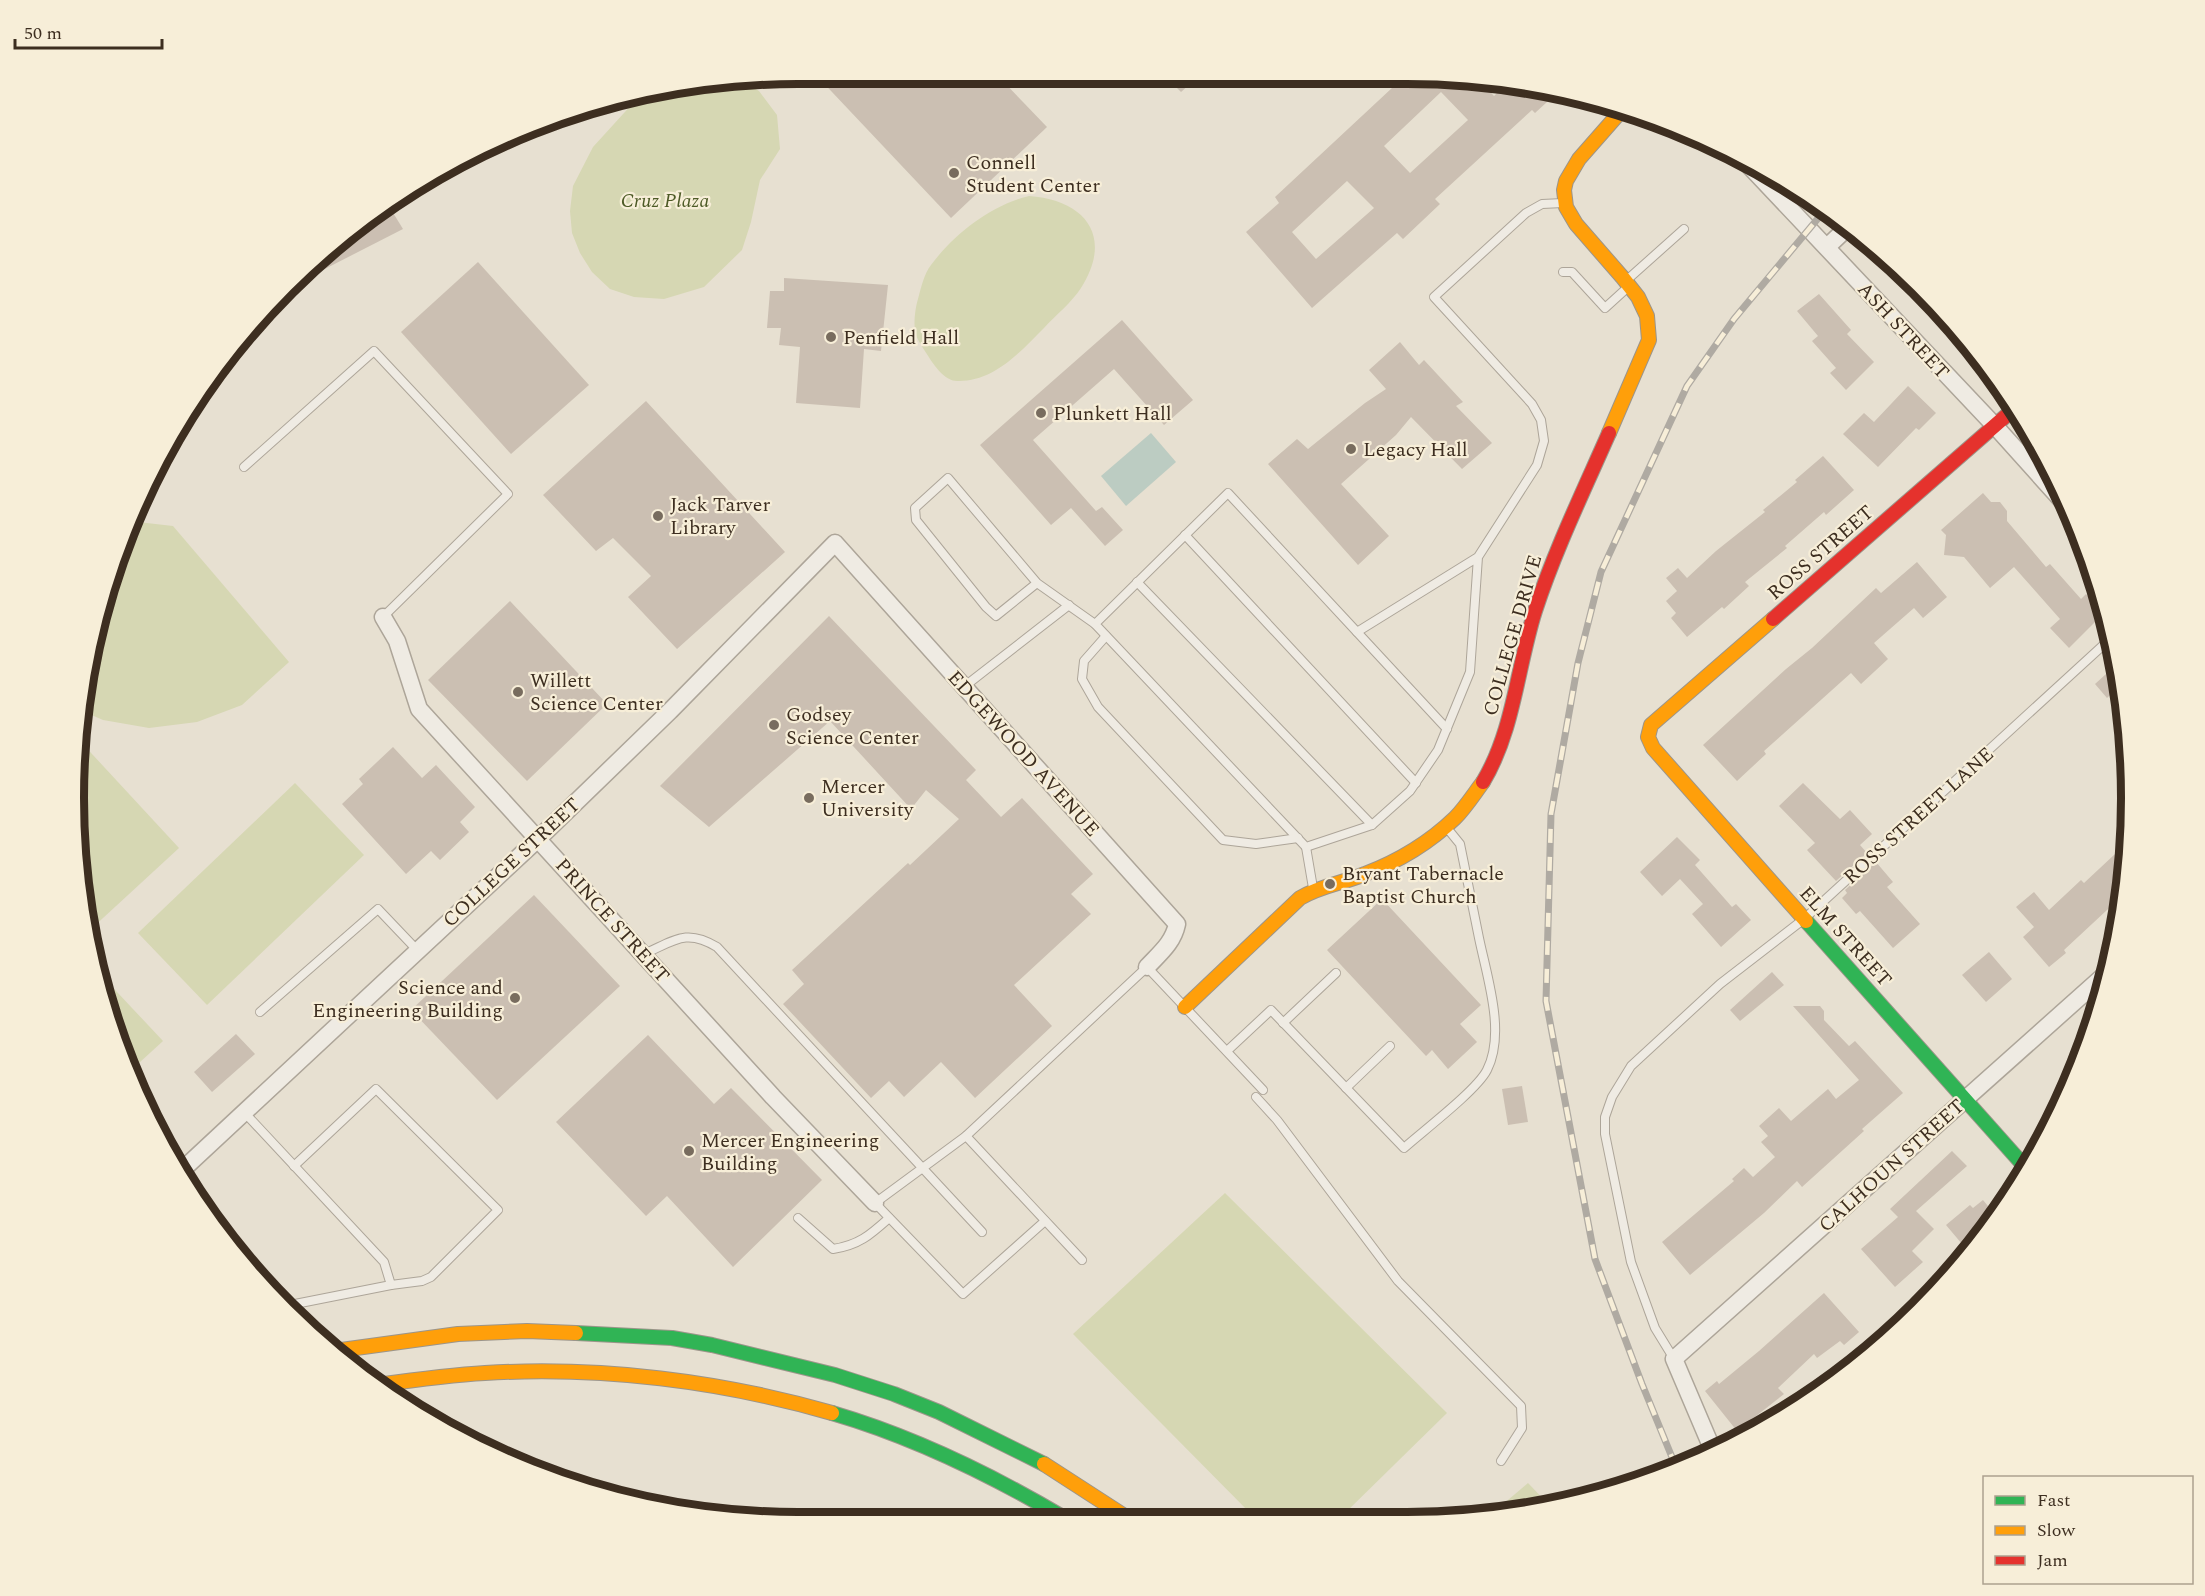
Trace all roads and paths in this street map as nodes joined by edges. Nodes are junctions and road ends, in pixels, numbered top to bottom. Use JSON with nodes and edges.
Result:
{"nodes":[{"id":1,"x":1616,"y":116,"type":"edge"},
{"id":2,"x":1783,"y":192,"type":"edge"},
{"id":3,"x":1565,"y":203,"type":"junction"},
{"id":4,"x":1684,"y":229,"type":"dead end"},
{"id":5,"x":1843,"y":232,"type":"edge"},
{"id":6,"x":1827,"y":248,"type":"junction"},
{"id":7,"x":1563,"y":272,"type":"dead end"},
{"id":8,"x":1628,"y":284,"type":"junction"},
{"id":9,"x":2009,"y":414,"type":"edge"},
{"id":10,"x":1995,"y":426,"type":"junction"},
{"id":11,"x":244,"y":467,"type":"dead end"},
{"id":12,"x":2049,"y":486,"type":"edge"},
{"id":13,"x":1185,"y":535,"type":"junction"},
{"id":14,"x":835,"y":543,"type":"joint"},
{"id":15,"x":1478,"y":557,"type":"junction"},
{"id":16,"x":1137,"y":582,"type":"junction"},
{"id":17,"x":1037,"y":583,"type":"junction"},
{"id":18,"x":1069,"y":605,"type":"junction"},
{"id":19,"x":383,"y":617,"type":"joint"},
{"id":20,"x":1095,"y":624,"type":"junction"},
{"id":21,"x":1357,"y":632,"type":"junction"},
{"id":22,"x":1106,"y":636,"type":"junction"},
{"id":23,"x":2104,"y":645,"type":"edge"},
{"id":24,"x":965,"y":686,"type":"junction"},
{"id":25,"x":1651,"y":725,"type":"joint"},
{"id":26,"x":1447,"y":729,"type":"junction"},
{"id":27,"x":1416,"y":783,"type":"junction"},
{"id":28,"x":1372,"y":825,"type":"junction"},
{"id":29,"x":1445,"y":826,"type":"junction"},
{"id":30,"x":538,"y":838,"type":"junction"},
{"id":31,"x":1298,"y":838,"type":"junction"},
{"id":32,"x":1306,"y":847,"type":"junction"},
{"id":33,"x":1314,"y":891,"type":"junction"},
{"id":34,"x":1804,"y":919,"type":"junction"},
{"id":35,"x":418,"y":951,"type":"junction"},
{"id":36,"x":644,"y":954,"type":"junction"},
{"id":37,"x":1147,"y":967,"type":"junction"},
{"id":38,"x":1336,"y":973,"type":"dead end"},
{"id":39,"x":2097,"y":981,"type":"edge"},
{"id":40,"x":1185,"y":1006,"type":"junction"},
{"id":41,"x":260,"y":1012,"type":"dead end"},
{"id":42,"x":1283,"y":1023,"type":"junction"},
{"id":43,"x":1390,"y":1046,"type":"dead end"},
{"id":44,"x":1227,"y":1051,"type":"junction"},
{"id":45,"x":1346,"y":1088,"type":"junction"},
{"id":46,"x":1263,"y":1090,"type":"dead end"},
{"id":47,"x":1256,"y":1097,"type":"dead end"},
{"id":48,"x":1965,"y":1099,"type":"junction"},
{"id":49,"x":244,"y":1112,"type":"junction"},
{"id":50,"x":966,"y":1136,"type":"junction"},
{"id":51,"x":2021,"y":1162,"type":"edge"},
{"id":52,"x":187,"y":1166,"type":"edge"},
{"id":53,"x":294,"y":1166,"type":"junction"},
{"id":54,"x":924,"y":1167,"type":"junction"},
{"id":55,"x":875,"y":1203,"type":"junction"},
{"id":56,"x":798,"y":1218,"type":"dead end"},
{"id":57,"x":889,"y":1218,"type":"junction"},
{"id":58,"x":1045,"y":1221,"type":"junction"},
{"id":59,"x":982,"y":1232,"type":"dead end"},
{"id":60,"x":1082,"y":1260,"type":"dead end"},
{"id":61,"x":391,"y":1285,"type":"junction"},
{"id":62,"x":294,"y":1304,"type":"edge"},
{"id":63,"x":345,"y":1349,"type":"edge"},
{"id":64,"x":1674,"y":1359,"type":"junction"},
{"id":65,"x":389,"y":1383,"type":"edge"},
{"id":66,"x":1710,"y":1444,"type":"edge"},
{"id":67,"x":1501,"y":1461,"type":"dead end"},
{"id":68,"x":1054,"y":1512,"type":"edge"},
{"id":69,"x":1118,"y":1512,"type":"edge"}],
"edges":[{"from":1,"to":3,"type":"street"},
{"from":2,"to":6,"type":"street","name":"ASH STREET"},
{"from":3,"to":8,"type":"street","name":"COLLEGE DRIVE"},
{"from":3,"to":15,"type":"lane"},
{"from":4,"to":8,"type":"lane"},
{"from":5,"to":6,"type":"street"},
{"from":6,"to":10,"type":"street","name":"ASH STREET"},
{"from":7,"to":8,"type":"lane"},
{"from":8,"to":29,"type":"street","name":"COLLEGE DRIVE"},
{"from":9,"to":10,"type":"street","name":"ROSS STREET"},
{"from":10,"to":12,"type":"street","name":"ASH STREET"},
{"from":10,"to":25,"type":"street","name":"ROSS STREET"},
{"from":11,"to":19,"type":"lane"},
{"from":13,"to":16,"type":"lane"},
{"from":13,"to":21,"type":"lane"},
{"from":13,"to":27,"type":"lane"},
{"from":14,"to":24,"type":"street","name":"EDGEWOOD AVENUE"},
{"from":14,"to":30,"type":"street","name":"COLLEGE STREET"},
{"from":15,"to":21,"type":"lane"},
{"from":15,"to":26,"type":"lane"},
{"from":16,"to":20,"type":"lane"},
{"from":16,"to":28,"type":"lane"},
{"from":17,"to":17,"type":"lane"},
{"from":17,"to":18,"type":"lane"},
{"from":18,"to":20,"type":"lane"},
{"from":18,"to":24,"type":"lane"},
{"from":19,"to":30,"type":"street","name":"PRINCE STREET"},
{"from":20,"to":22,"type":"lane"},
{"from":21,"to":26,"type":"lane"},
{"from":22,"to":31,"type":"lane"},
{"from":22,"to":31,"type":"lane"},
{"from":23,"to":34,"type":"lane","name":"ROSS STREET LANE"},
{"from":24,"to":37,"type":"street","name":"EDGEWOOD AVENUE"},
{"from":25,"to":34,"type":"street","name":"ELM STREET"},
{"from":26,"to":27,"type":"lane"},
{"from":27,"to":28,"type":"lane"},
{"from":28,"to":32,"type":"lane"},
{"from":29,"to":33,"type":"street","name":"COLLEGE DRIVE"},
{"from":29,"to":45,"type":"lane"},
{"from":30,"to":35,"type":"street","name":"COLLEGE STREET"},
{"from":30,"to":36,"type":"street","name":"PRINCE STREET"},
{"from":31,"to":32,"type":"lane"},
{"from":32,"to":33,"type":"lane"},
{"from":33,"to":40,"type":"street","name":"COLLEGE DRIVE"},
{"from":34,"to":48,"type":"street","name":"ELM STREET"},
{"from":34,"to":64,"type":"lane","name":"ROSS STREET LANE"},
{"from":35,"to":41,"type":"lane"},
{"from":35,"to":49,"type":"street","name":"COLLEGE STREET"},
{"from":36,"to":54,"type":"lane"},
{"from":36,"to":55,"type":"street","name":"PRINCE STREET"},
{"from":37,"to":40,"type":"lane"},
{"from":37,"to":50,"type":"lane"},
{"from":38,"to":42,"type":"lane"},
{"from":39,"to":48,"type":"street","name":"CALHOUN STREET"},
{"from":40,"to":44,"type":"lane"},
{"from":42,"to":44,"type":"lane"},
{"from":42,"to":45,"type":"lane"},
{"from":43,"to":45,"type":"lane"},
{"from":44,"to":46,"type":"lane"},
{"from":47,"to":67,"type":"lane"},
{"from":48,"to":51,"type":"street","name":"ELM STREET"},
{"from":48,"to":64,"type":"street","name":"CALHOUN STREET"},
{"from":49,"to":52,"type":"street","name":"COLLEGE STREET"},
{"from":49,"to":53,"type":"lane"},
{"from":50,"to":54,"type":"lane"},
{"from":50,"to":58,"type":"lane"},
{"from":53,"to":61,"type":"lane"},
{"from":53,"to":61,"type":"lane"},
{"from":54,"to":55,"type":"lane"},
{"from":54,"to":59,"type":"lane"},
{"from":55,"to":57,"type":"lane"},
{"from":56,"to":57,"type":"lane"},
{"from":57,"to":58,"type":"lane"},
{"from":58,"to":60,"type":"lane"},
{"from":61,"to":62,"type":"lane"},
{"from":63,"to":69,"type":"street"},
{"from":64,"to":66,"type":"street"},
{"from":65,"to":68,"type":"street"}]}
